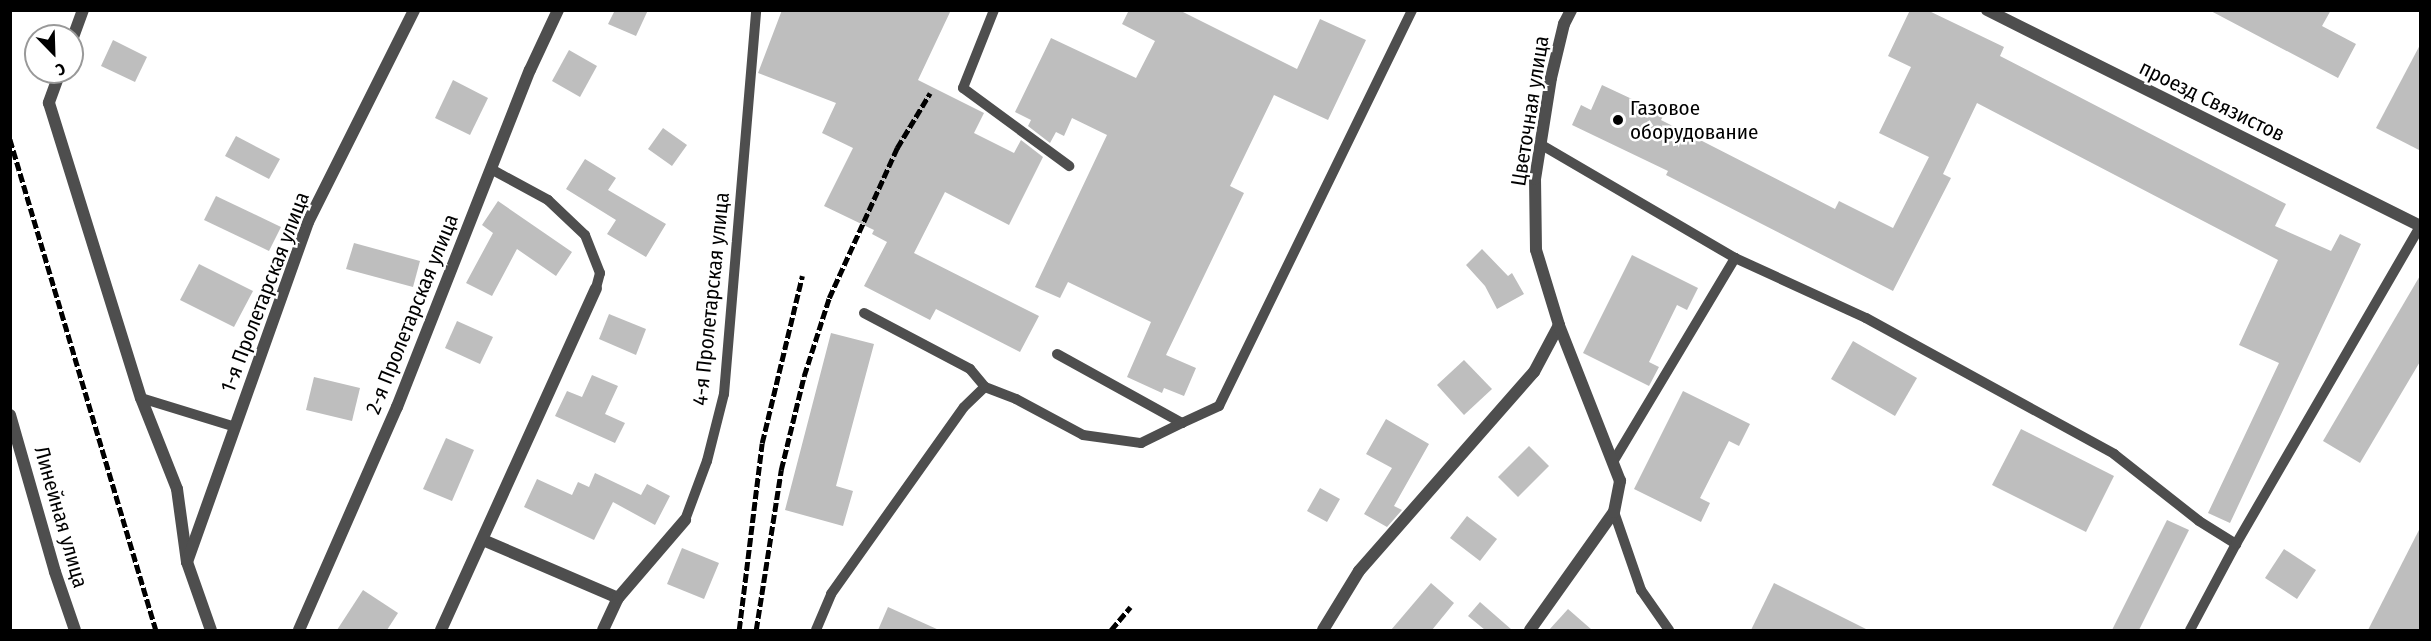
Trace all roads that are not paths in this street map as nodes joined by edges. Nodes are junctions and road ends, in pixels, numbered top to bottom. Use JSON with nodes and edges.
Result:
{"nodes":[{"id":1,"x":414,"y":10,"type":"edge"},
{"id":2,"x":558,"y":10,"type":"edge"},
{"id":3,"x":756,"y":10,"type":"edge"},
{"id":4,"x":994,"y":10,"type":"edge"},
{"id":5,"x":1412,"y":10,"type":"edge"},
{"id":6,"x":1571,"y":10,"type":"edge"},
{"id":7,"x":1987,"y":10,"type":"edge"},
{"id":8,"x":56,"y":84,"type":"edge"},
{"id":9,"x":1540,"y":144,"type":"junction"},
{"id":10,"x":1069,"y":166,"type":"dead end"},
{"id":11,"x":491,"y":169,"type":"junction"},
{"id":12,"x":2421,"y":226,"type":"edge"},
{"id":13,"x":1735,"y":258,"type":"junction"},
{"id":14,"x":596,"y":288,"type":"joint"},
{"id":15,"x":864,"y":313,"type":"dead end"},
{"id":16,"x":1559,"y":325,"type":"junction"},
{"id":17,"x":1057,"y":354,"type":"dead end"},
{"id":18,"x":985,"y":387,"type":"junction"},
{"id":19,"x":141,"y":398,"type":"junction"},
{"id":20,"x":10,"y":415,"type":"edge"},
{"id":21,"x":1182,"y":423,"type":"junction"},
{"id":22,"x":235,"y":427,"type":"junction"},
{"id":23,"x":1613,"y":462,"type":"junction"},
{"id":24,"x":1614,"y":512,"type":"junction"},
{"id":25,"x":685,"y":520,"type":"joint"},
{"id":26,"x":483,"y":540,"type":"junction"},
{"id":27,"x":2236,"y":544,"type":"junction"},
{"id":28,"x":186,"y":562,"type":"junction"},
{"id":29,"x":618,"y":598,"type":"junction"},
{"id":30,"x":75,"y":630,"type":"edge"},
{"id":31,"x":211,"y":630,"type":"edge"},
{"id":32,"x":299,"y":630,"type":"edge"},
{"id":33,"x":441,"y":630,"type":"edge"},
{"id":34,"x":603,"y":630,"type":"edge"},
{"id":35,"x":816,"y":630,"type":"edge"},
{"id":36,"x":1323,"y":630,"type":"edge"},
{"id":37,"x":1530,"y":630,"type":"edge"},
{"id":38,"x":1669,"y":630,"type":"edge"},
{"id":39,"x":2190,"y":630,"type":"edge"}],
"edges":[{"from":1,"to":22,"type":"street","name":"1-я Пролетарская улица"},
{"from":2,"to":11,"type":"street","name":"2-я Пролетарская улица"},
{"from":3,"to":25,"type":"lane","name":"4-я Пролетарская улица"},
{"from":4,"to":10,"type":"lane"},
{"from":5,"to":21,"type":"lane"},
{"from":6,"to":9,"type":"street","name":"Цветочная улица"},
{"from":7,"to":12,"type":"street","name":"проезд Связистов"},
{"from":8,"to":19,"type":"street"},
{"from":9,"to":13,"type":"lane"},
{"from":9,"to":16,"type":"street","name":"Цветочная улица"},
{"from":11,"to":14,"type":"lane"},
{"from":11,"to":32,"type":"street","name":"2-я Пролетарская улица"},
{"from":12,"to":27,"type":"lane"},
{"from":13,"to":23,"type":"lane"},
{"from":13,"to":27,"type":"lane"},
{"from":14,"to":26,"type":"street"},
{"from":15,"to":18,"type":"lane"},
{"from":16,"to":23,"type":"street","name":"Цветочная улица"},
{"from":16,"to":36,"type":"street"},
{"from":17,"to":21,"type":"lane"},
{"from":18,"to":21,"type":"lane"},
{"from":18,"to":35,"type":"lane"},
{"from":19,"to":22,"type":"lane"},
{"from":19,"to":28,"type":"street"},
{"from":20,"to":30,"type":"street","name":"Линейная улица"},
{"from":22,"to":28,"type":"street","name":"1-я Пролетарская улица"},
{"from":23,"to":24,"type":"street","name":"Цветочная улица"},
{"from":24,"to":37,"type":"street"},
{"from":24,"to":38,"type":"lane"},
{"from":25,"to":29,"type":"street","name":"4-я Пролетарская улица"},
{"from":26,"to":29,"type":"street"},
{"from":26,"to":33,"type":"street"},
{"from":27,"to":39,"type":"lane"},
{"from":28,"to":31,"type":"street"},
{"from":29,"to":34,"type":"street","name":"4-я Пролетарская улица"}]}
